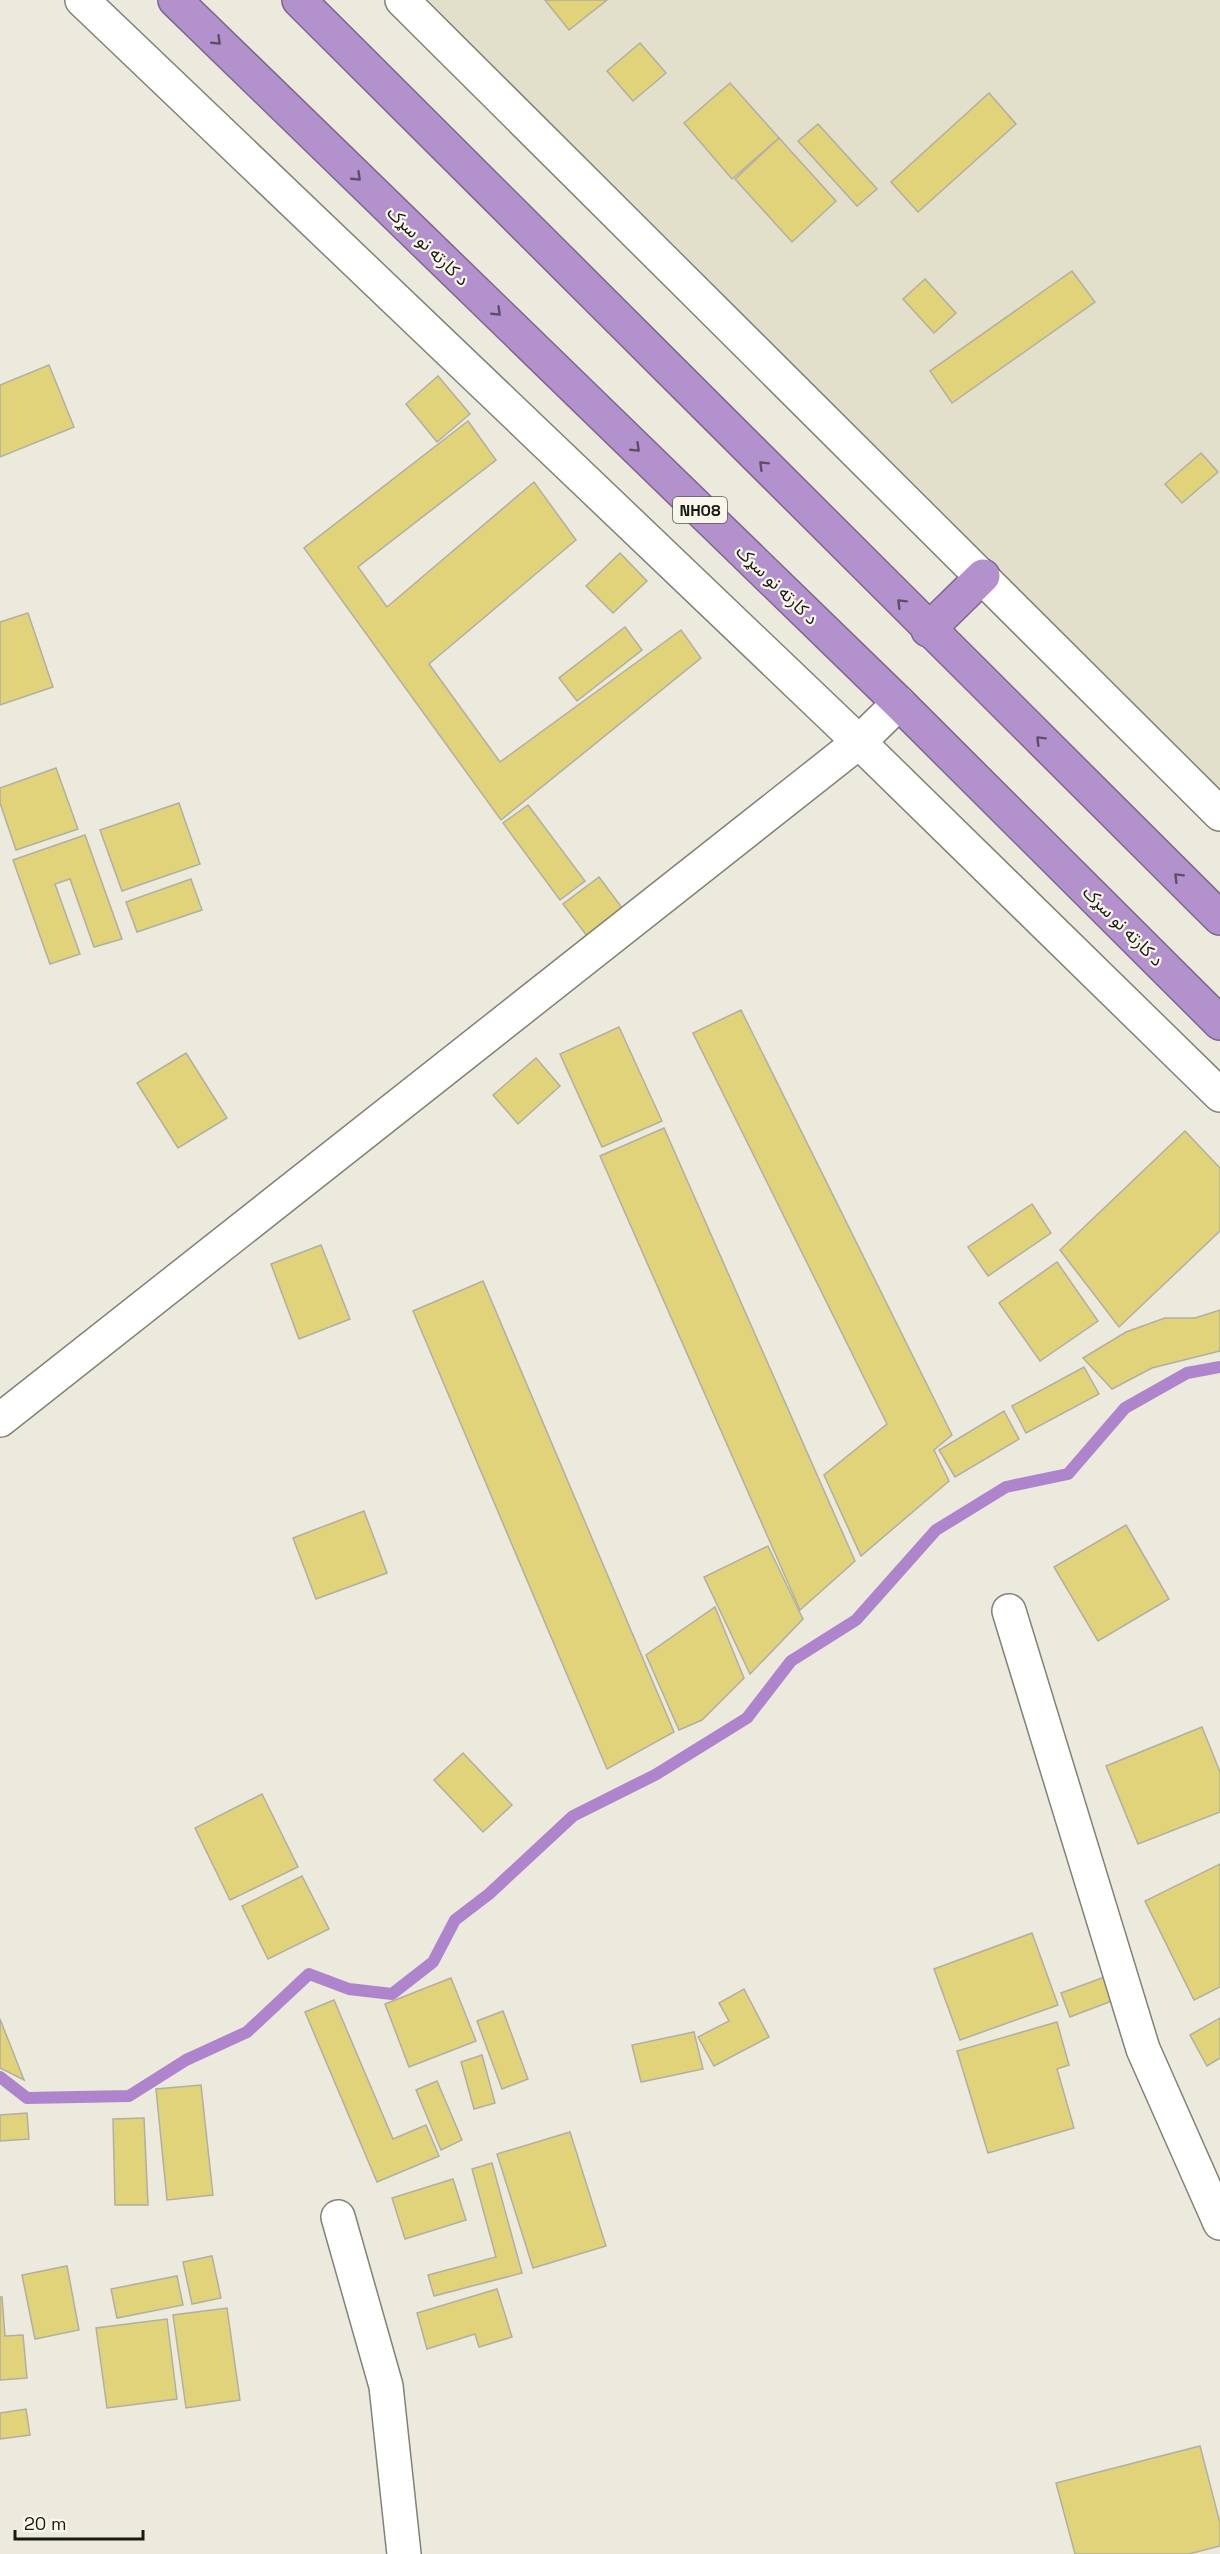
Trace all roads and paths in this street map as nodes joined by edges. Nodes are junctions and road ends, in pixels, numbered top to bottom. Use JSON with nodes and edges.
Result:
{"nodes":[{"id":1,"x":82,"y":0,"type":"edge"},
{"id":2,"x":175,"y":0,"type":"edge"},
{"id":3,"x":299,"y":0,"type":"edge"},
{"id":4,"x":402,"y":0,"type":"edge"},
{"id":5,"x":983,"y":576,"type":"junction"},
{"id":6,"x":928,"y":630,"type":"junction"},
{"id":7,"x":899,"y":703,"type":"junction"},
{"id":8,"x":859,"y":742,"type":"junction"},
{"id":9,"x":1220,"y":814,"type":"edge"},
{"id":10,"x":1220,"y":918,"type":"edge"},
{"id":11,"x":1220,"y":1023,"type":"edge"},
{"id":12,"x":1220,"y":1095,"type":"edge"},
{"id":13,"x":0,"y":1420,"type":"edge"},
{"id":14,"x":1009,"y":1611,"type":"dead end"},
{"id":15,"x":338,"y":2217,"type":"dead end"},
{"id":16,"x":1220,"y":2223,"type":"edge"},
{"id":17,"x":404,"y":2554,"type":"edge"}],
"edges":[{"from":1,"to":8,"type":"street"},
{"from":2,"to":7,"type":"highway","name":"د کارته نو سړک","number":"NH08","one_way":true},
{"from":6,"to":3,"type":"highway","one_way":true},
{"from":4,"to":5,"type":"street"},
{"from":5,"to":6,"type":"highway"},
{"from":5,"to":9,"type":"street"},
{"from":10,"to":6,"type":"highway","one_way":true},
{"from":7,"to":8,"type":"street"},
{"from":7,"to":11,"type":"highway","name":"د کارته نو سړک","number":"NH08"},
{"from":8,"to":12,"type":"street"},
{"from":8,"to":13,"type":"street"},
{"from":14,"to":16,"type":"street"},
{"from":15,"to":17,"type":"street"}]}
